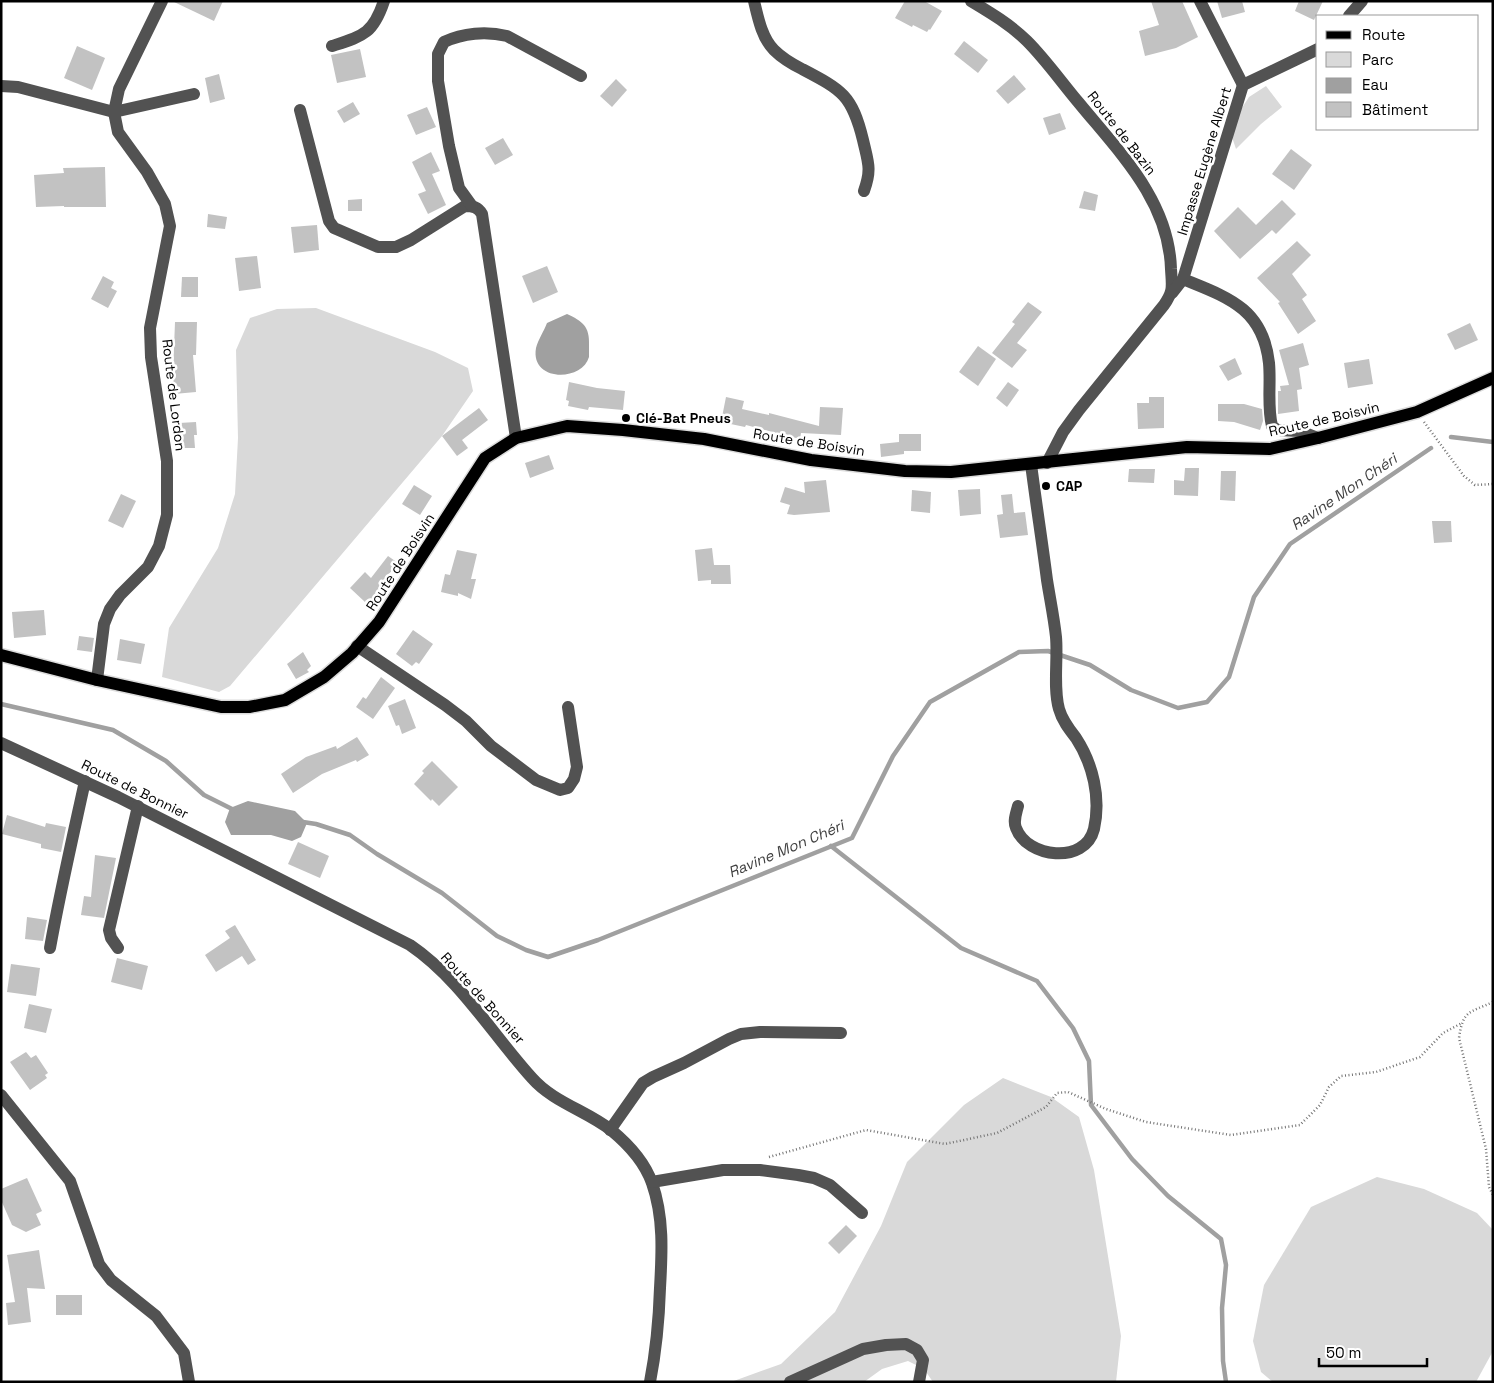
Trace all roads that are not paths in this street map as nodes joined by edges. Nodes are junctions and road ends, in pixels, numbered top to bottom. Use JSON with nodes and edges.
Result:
{"nodes":[{"id":1,"x":162,"y":1,"type":"edge"},
{"id":2,"x":384,"y":1,"type":"edge"},
{"id":3,"x":754,"y":1,"type":"edge"},
{"id":4,"x":972,"y":1,"type":"edge"},
{"id":5,"x":1200,"y":1,"type":"edge"},
{"id":6,"x":1362,"y":1,"type":"edge"},
{"id":7,"x":1350,"y":15,"type":"edge"},
{"id":8,"x":332,"y":46,"type":"dead end"},
{"id":9,"x":1316,"y":50,"type":"edge"},
{"id":10,"x":581,"y":76,"type":"dead end"},
{"id":11,"x":1243,"y":85,"type":"junction"},
{"id":12,"x":1,"y":86,"type":"edge"},
{"id":13,"x":194,"y":94,"type":"dead end"},
{"id":14,"x":300,"y":110,"type":"dead end"},
{"id":15,"x":114,"y":112,"type":"junction"},
{"id":16,"x":864,"y":191,"type":"dead end"},
{"id":17,"x":472,"y":206,"type":"junction"},
{"id":18,"x":1183,"y":279,"type":"junction"},
{"id":19,"x":1172,"y":293,"type":"junction"},
{"id":20,"x":1493,"y":378,"type":"edge"},
{"id":21,"x":516,"y":438,"type":"junction"},
{"id":22,"x":1318,"y":438,"type":"junction"},
{"id":23,"x":1047,"y":463,"type":"junction"},
{"id":24,"x":1030,"y":464,"type":"junction"},
{"id":25,"x":357,"y":646,"type":"junction"},
{"id":26,"x":1,"y":655,"type":"edge"},
{"id":27,"x":97,"y":680,"type":"junction"},
{"id":28,"x":568,"y":707,"type":"dead end"},
{"id":29,"x":1,"y":743,"type":"edge"},
{"id":30,"x":85,"y":781,"type":"junction"},
{"id":31,"x":138,"y":806,"type":"junction"},
{"id":32,"x":1018,"y":806,"type":"dead end"},
{"id":33,"x":50,"y":948,"type":"dead end"},
{"id":34,"x":118,"y":948,"type":"dead end"},
{"id":35,"x":841,"y":1033,"type":"dead end"},
{"id":36,"x":1,"y":1095,"type":"edge"},
{"id":37,"x":610,"y":1130,"type":"junction"},
{"id":38,"x":652,"y":1182,"type":"junction"},
{"id":39,"x":862,"y":1213,"type":"dead end"},
{"id":40,"x":190,"y":1382,"type":"edge"},
{"id":41,"x":650,"y":1382,"type":"edge"},
{"id":42,"x":790,"y":1382,"type":"edge"},
{"id":43,"x":919,"y":1382,"type":"edge"}],
"edges":[{"from":1,"to":15,"type":"street","name":"Route de Lordon"},
{"from":2,"to":8,"type":"street"},
{"from":3,"to":16,"type":"street"},
{"from":4,"to":19,"type":"street","name":"Route de Bazin"},
{"from":5,"to":11,"type":"street"},
{"from":6,"to":7,"type":"street"},
{"from":9,"to":11,"type":"street","name":"Impasse Eugène Albert"},
{"from":10,"to":17,"type":"street"},
{"from":11,"to":18,"type":"street","name":"Impasse Eugène Albert"},
{"from":12,"to":15,"type":"street"},
{"from":13,"to":15,"type":"street"},
{"from":14,"to":17,"type":"street"},
{"from":15,"to":27,"type":"street","name":"Route de Lordon"},
{"from":17,"to":21,"type":"street"},
{"from":18,"to":19,"type":"street","name":"Impasse Eugène Albert"},
{"from":18,"to":22,"type":"street"},
{"from":19,"to":23,"type":"street"},
{"from":20,"to":22,"type":"main road","name":"Route de Boisvin"},
{"from":21,"to":24,"type":"main road","name":"Route de Boisvin"},
{"from":21,"to":25,"type":"main road","name":"Route de Boisvin"},
{"from":22,"to":23,"type":"main road","name":"Route de Boisvin"},
{"from":23,"to":24,"type":"main road","name":"Route de Boisvin"},
{"from":24,"to":32,"type":"street"},
{"from":25,"to":27,"type":"main road","name":"Route de Boisvin"},
{"from":25,"to":28,"type":"street"},
{"from":26,"to":27,"type":"main road","name":"Route de Boisvin"},
{"from":29,"to":30,"type":"street","name":"Route de Bonnier"},
{"from":30,"to":31,"type":"street","name":"Route de Bonnier"},
{"from":30,"to":33,"type":"street"},
{"from":31,"to":34,"type":"street"},
{"from":31,"to":37,"type":"street","name":"Route de Bonnier"},
{"from":35,"to":37,"type":"street"},
{"from":36,"to":40,"type":"street"},
{"from":37,"to":38,"type":"street","name":"Route de Bonnier"},
{"from":38,"to":39,"type":"street"},
{"from":38,"to":41,"type":"street","name":"Route de Bonnier"},
{"from":42,"to":43,"type":"street"}]}
